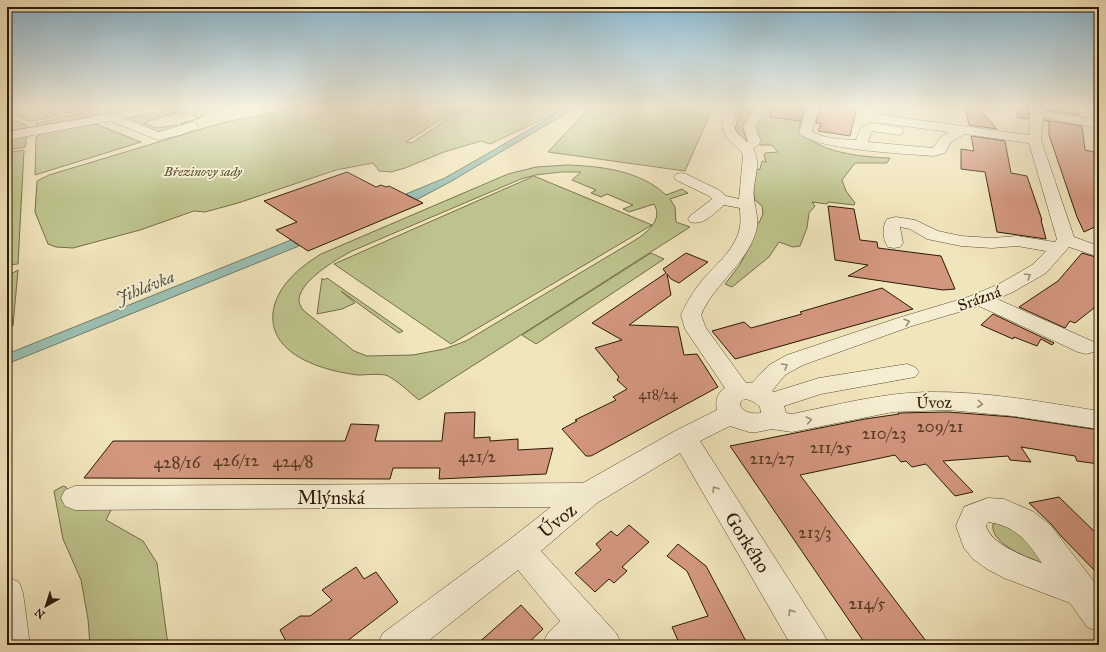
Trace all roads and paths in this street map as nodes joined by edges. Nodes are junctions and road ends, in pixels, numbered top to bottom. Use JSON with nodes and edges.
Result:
{"nodes":[{"id":1,"x":733,"y":137,"type":"edge"},
{"id":2,"x":753,"y":137,"type":"edge"},
{"id":3,"x":817,"y":137,"type":"edge"},
{"id":4,"x":863,"y":137,"type":"edge"},
{"id":5,"x":947,"y":137,"type":"edge"},
{"id":6,"x":1017,"y":137,"type":"edge"},
{"id":7,"x":928,"y":140,"type":"dead end"},
{"id":8,"x":1035,"y":140,"type":"joint"},
{"id":9,"x":941,"y":143,"type":"junction"},
{"id":10,"x":861,"y":145,"type":"junction"},
{"id":11,"x":746,"y":148,"type":"junction"},
{"id":12,"x":681,"y":177,"type":"dead end"},
{"id":13,"x":721,"y":200,"type":"junction"},
{"id":14,"x":746,"y":205,"type":"junction"},
{"id":15,"x":696,"y":219,"type":"dead end"},
{"id":16,"x":894,"y":243,"type":"dead end"},
{"id":17,"x":1063,"y":244,"type":"junction"},
{"id":18,"x":1099,"y":252,"type":"edge"},
{"id":19,"x":980,"y":299,"type":"junction"},
{"id":20,"x":1086,"y":347,"type":"dead end"},
{"id":21,"x":907,"y":372,"type":"dead end"},
{"id":22,"x":754,"y":404,"type":"junction"},
{"id":23,"x":1099,"y":420,"type":"edge"},
{"id":24,"x":684,"y":438,"type":"junction"},
{"id":25,"x":587,"y":495,"type":"junction"},
{"id":26,"x":75,"y":498,"type":"dead end"},
{"id":27,"x":520,"y":550,"type":"junction"},
{"id":28,"x":1079,"y":590,"type":"dead end"},
{"id":29,"x":7,"y":593,"type":"edge"},
{"id":30,"x":1099,"y":615,"type":"edge"},
{"id":31,"x":594,"y":634,"type":"edge"},
{"id":32,"x":12,"y":645,"type":"edge"},
{"id":33,"x":395,"y":645,"type":"edge"},
{"id":34,"x":560,"y":645,"type":"edge"},
{"id":35,"x":811,"y":645,"type":"edge"}],
"edges":[{"from":1,"to":11,"type":"street"},
{"from":2,"to":11,"type":"street"},
{"from":3,"to":10,"type":"street"},
{"from":4,"to":10,"type":"street"},
{"from":5,"to":9,"type":"street"},
{"from":6,"to":8,"type":"street"},
{"from":7,"to":9,"type":"street"},
{"from":8,"to":17,"type":"street"},
{"from":9,"to":10,"type":"street"},
{"from":11,"to":14,"type":"street"},
{"from":12,"to":13,"type":"street"},
{"from":13,"to":14,"type":"street"},
{"from":13,"to":15,"type":"street"},
{"from":14,"to":22,"type":"street"},
{"from":16,"to":17,"type":"street"},
{"from":17,"to":18,"type":"street"},
{"from":19,"to":17,"type":"street","name":"Srázná","one_way":true},
{"from":19,"to":20,"type":"street"},
{"from":22,"to":19,"type":"street","name":"Srázná","one_way":true},
{"from":21,"to":22,"type":"street"},
{"from":22,"to":23,"type":"street","name":"Úvoz","one_way":true},
{"from":22,"to":24,"type":"street","name":"Úvoz"},
{"from":24,"to":25,"type":"street","name":"Úvoz"},
{"from":35,"to":24,"type":"street","name":"Gorkého","one_way":true},
{"from":25,"to":26,"type":"street","name":"Mlýnská"},
{"from":25,"to":27,"type":"street","name":"Úvoz"},
{"from":27,"to":31,"type":"street"},
{"from":27,"to":33,"type":"street","name":"Úvoz"},
{"from":28,"to":30,"type":"street"},
{"from":29,"to":32,"type":"street"},
{"from":31,"to":34,"type":"street"}]}
